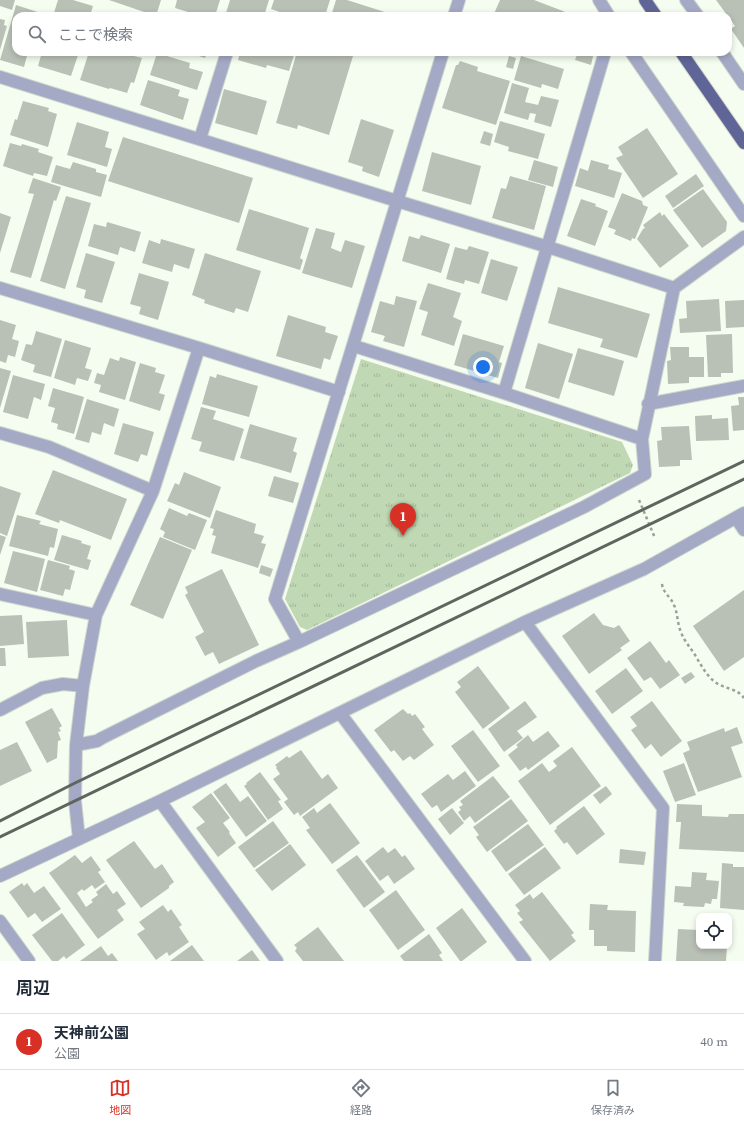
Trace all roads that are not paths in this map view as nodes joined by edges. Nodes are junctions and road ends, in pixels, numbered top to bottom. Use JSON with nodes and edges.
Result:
{"nodes":[{"id":1,"x":459,"y":0,"type":"edge"},
{"id":2,"x":599,"y":0,"type":"edge"},
{"id":3,"x":645,"y":0,"type":"edge"},
{"id":4,"x":686,"y":0,"type":"edge"},
{"id":5,"x":455,"y":12,"type":"edge"},
{"id":6,"x":607,"y":12,"type":"edge"},
{"id":7,"x":653,"y":12,"type":"edge"},
{"id":8,"x":695,"y":12,"type":"edge"},
{"id":9,"x":226,"y":56,"type":"edge"},
{"id":10,"x":442,"y":56,"type":"edge"},
{"id":11,"x":604,"y":56,"type":"edge"},
{"id":12,"x":634,"y":56,"type":"edge"},
{"id":13,"x":684,"y":56,"type":"edge"},
{"id":14,"x":725,"y":56,"type":"edge"},
{"id":15,"x":0,"y":77,"type":"edge"},
{"id":16,"x":744,"y":84,"type":"edge"},
{"id":17,"x":200,"y":139,"type":"junction"},
{"id":18,"x":744,"y":144,"type":"edge"},
{"id":19,"x":397,"y":201,"type":"junction"},
{"id":20,"x":744,"y":216,"type":"edge"},
{"id":21,"x":744,"y":237,"type":"edge"},
{"id":22,"x":548,"y":247,"type":"junction"},
{"id":23,"x":0,"y":288,"type":"edge"},
{"id":24,"x":674,"y":288,"type":"junction"},
{"id":25,"x":354,"y":346,"type":"junction"},
{"id":26,"x":199,"y":348,"type":"junction"},
{"id":27,"x":744,"y":386,"type":"edge"},
{"id":28,"x":339,"y":392,"type":"junction"},
{"id":29,"x":504,"y":393,"type":"junction"},
{"id":30,"x":648,"y":404,"type":"junction"},
{"id":31,"x":0,"y":433,"type":"edge"},
{"id":32,"x":642,"y":439,"type":"junction"},
{"id":33,"x":153,"y":491,"type":"junction"},
{"id":34,"x":740,"y":515,"type":"edge"},
{"id":35,"x":744,"y":530,"type":"edge"},
{"id":36,"x":0,"y":594,"type":"edge"},
{"id":37,"x":96,"y":615,"type":"junction"},
{"id":38,"x":525,"y":622,"type":"junction"},
{"id":39,"x":299,"y":642,"type":"junction"},
{"id":40,"x":83,"y":686,"type":"junction"},
{"id":41,"x":0,"y":710,"type":"edge"},
{"id":42,"x":340,"y":713,"type":"junction"},
{"id":43,"x":76,"y":744,"type":"junction"},
{"id":44,"x":160,"y":801,"type":"junction"},
{"id":45,"x":79,"y":839,"type":"junction"},
{"id":46,"x":0,"y":876,"type":"edge"},
{"id":47,"x":0,"y":921,"type":"edge"},
{"id":48,"x":30,"y":961,"type":"edge"},
{"id":49,"x":277,"y":961,"type":"edge"},
{"id":50,"x":525,"y":961,"type":"edge"},
{"id":51,"x":655,"y":961,"type":"edge"}],
"edges":[{"from":1,"to":5,"type":"street"},
{"from":2,"to":6,"type":"street"},
{"from":3,"to":7,"type":"main road"},
{"from":4,"to":8,"type":"street"},
{"from":9,"to":17,"type":"street"},
{"from":10,"to":19,"type":"street"},
{"from":11,"to":22,"type":"street"},
{"from":12,"to":20,"type":"street"},
{"from":13,"to":18,"type":"main road"},
{"from":14,"to":16,"type":"street"},
{"from":15,"to":17,"type":"street"},
{"from":17,"to":19,"type":"street"},
{"from":19,"to":22,"type":"street"},
{"from":19,"to":25,"type":"street"},
{"from":21,"to":24,"type":"street"},
{"from":22,"to":24,"type":"street"},
{"from":22,"to":29,"type":"street"},
{"from":23,"to":26,"type":"street"},
{"from":24,"to":30,"type":"street"},
{"from":25,"to":28,"type":"street"},
{"from":25,"to":29,"type":"street"},
{"from":26,"to":28,"type":"street"},
{"from":26,"to":33,"type":"street"},
{"from":27,"to":30,"type":"street"},
{"from":28,"to":39,"type":"street"},
{"from":29,"to":32,"type":"street"},
{"from":30,"to":32,"type":"street"},
{"from":31,"to":33,"type":"street"},
{"from":32,"to":39,"type":"street"},
{"from":33,"to":37,"type":"street"},
{"from":34,"to":35,"type":"street"},
{"from":34,"to":38,"type":"street"},
{"from":36,"to":37,"type":"street"},
{"from":37,"to":40,"type":"street"},
{"from":38,"to":42,"type":"street"},
{"from":38,"to":51,"type":"street"},
{"from":39,"to":43,"type":"street"},
{"from":40,"to":41,"type":"street"},
{"from":40,"to":43,"type":"street"},
{"from":42,"to":44,"type":"street"},
{"from":42,"to":50,"type":"street"},
{"from":43,"to":45,"type":"street"},
{"from":44,"to":45,"type":"street"},
{"from":44,"to":49,"type":"street"},
{"from":45,"to":46,"type":"street"},
{"from":47,"to":48,"type":"street"}]}
